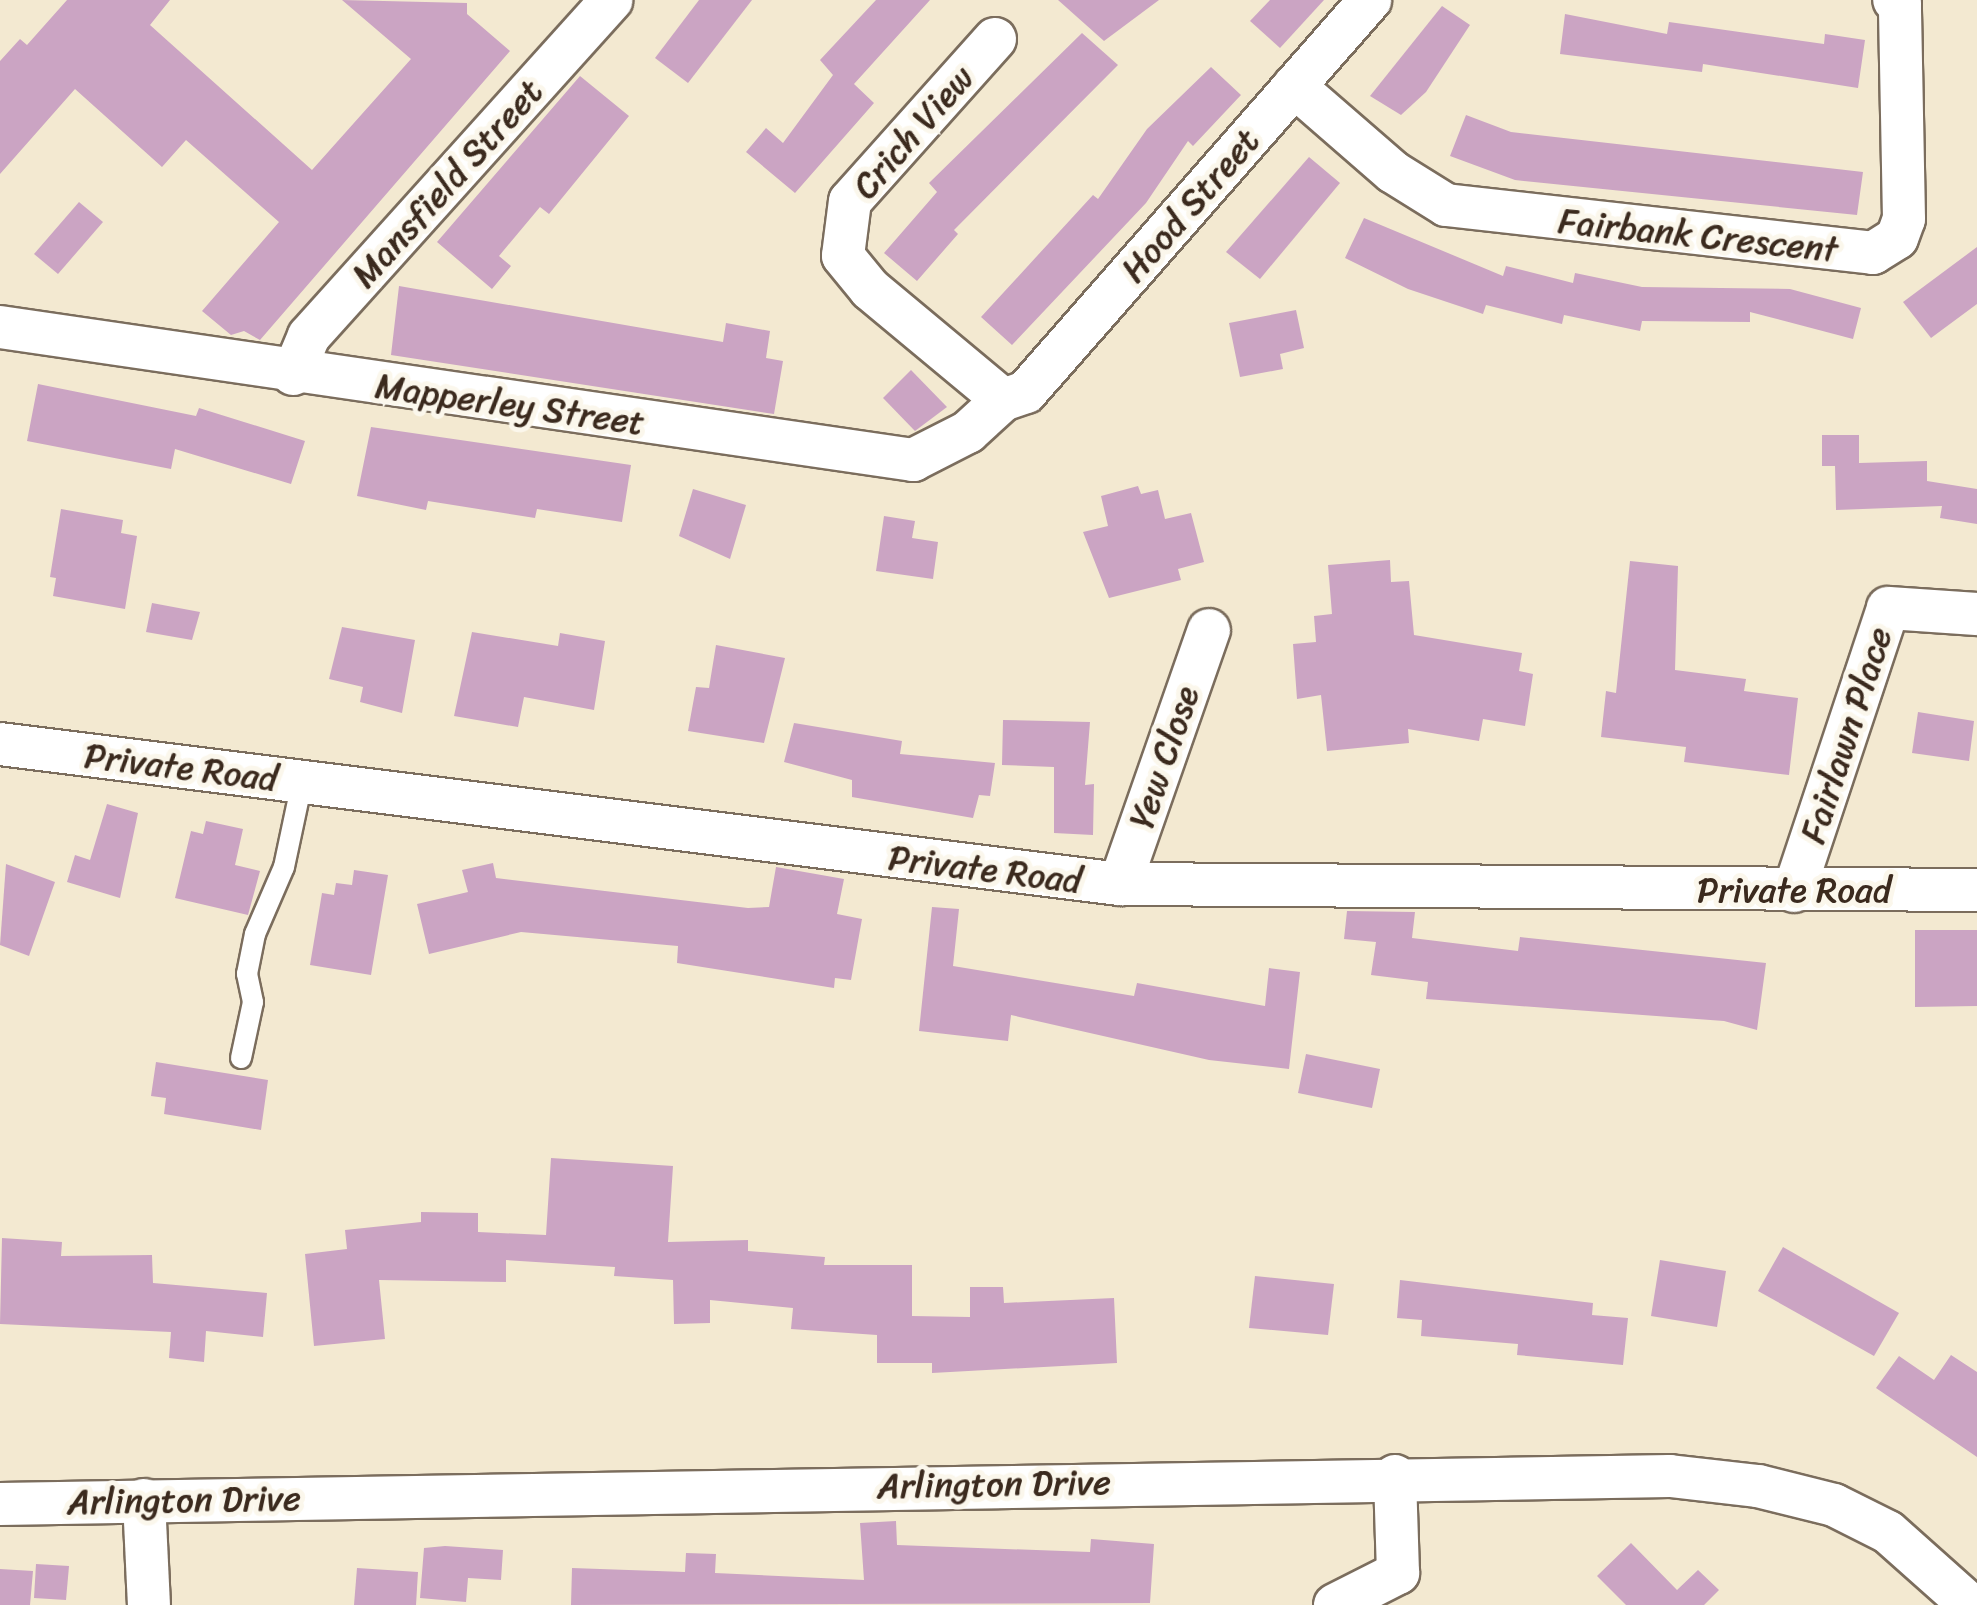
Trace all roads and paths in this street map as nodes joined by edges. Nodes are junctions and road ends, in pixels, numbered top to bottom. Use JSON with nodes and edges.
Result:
{"nodes":[{"id":1,"x":612,"y":0,"type":"edge"},
{"id":2,"x":1370,"y":0,"type":"edge"},
{"id":3,"x":1894,"y":0,"type":"edge"},
{"id":4,"x":995,"y":38,"type":"dead end"},
{"id":5,"x":1294,"y":86,"type":"junction"},
{"id":6,"x":0,"y":327,"type":"edge"},
{"id":7,"x":293,"y":374,"type":"junction"},
{"id":8,"x":1003,"y":400,"type":"junction"},
{"id":9,"x":1977,"y":614,"type":"edge"},
{"id":10,"x":1209,"y":630,"type":"dead end"},
{"id":11,"x":0,"y":744,"type":"edge"},
{"id":12,"x":302,"y":782,"type":"junction"},
{"id":13,"x":1120,"y":884,"type":"junction"},
{"id":14,"x":1977,"y":890,"type":"edge"},
{"id":15,"x":1794,"y":891,"type":"junction"},
{"id":16,"x":241,"y":1058,"type":"dead end"},
{"id":17,"x":1395,"y":1476,"type":"junction"},
{"id":18,"x":144,"y":1500,"type":"junction"},
{"id":19,"x":0,"y":1504,"type":"edge"},
{"id":20,"x":1408,"y":1589,"type":"edge"},
{"id":21,"x":1964,"y":1598,"type":"edge"},
{"id":22,"x":150,"y":1605,"type":"edge"},
{"id":23,"x":1336,"y":1605,"type":"edge"}],
"edges":[{"from":1,"to":7,"type":"street","name":"Mansfield Street"},
{"from":2,"to":5,"type":"street","name":"Hood Street"},
{"from":3,"to":5,"type":"street","name":"Fairbank Crescent"},
{"from":4,"to":8,"type":"street","name":"Crich View"},
{"from":5,"to":8,"type":"street","name":"Hood Street"},
{"from":6,"to":7,"type":"street","name":"Mapperley Street"},
{"from":7,"to":8,"type":"street","name":"Mapperley Street"},
{"from":9,"to":15,"type":"street","name":"Fairlawn Place"},
{"from":10,"to":13,"type":"street","name":"Yew Close"},
{"from":11,"to":12,"type":"street","name":"Private Road"},
{"from":12,"to":13,"type":"street","name":"Private Road"},
{"from":12,"to":16,"type":"lane"},
{"from":13,"to":15,"type":"street","name":"Private Road"},
{"from":14,"to":15,"type":"street","name":"Private Road"},
{"from":17,"to":18,"type":"street","name":"Arlington Drive"},
{"from":17,"to":20,"type":"street"},
{"from":17,"to":21,"type":"street","name":"Arlington Drive"},
{"from":18,"to":19,"type":"street","name":"Arlington Drive"},
{"from":18,"to":22,"type":"street"},
{"from":20,"to":23,"type":"street"}]}
